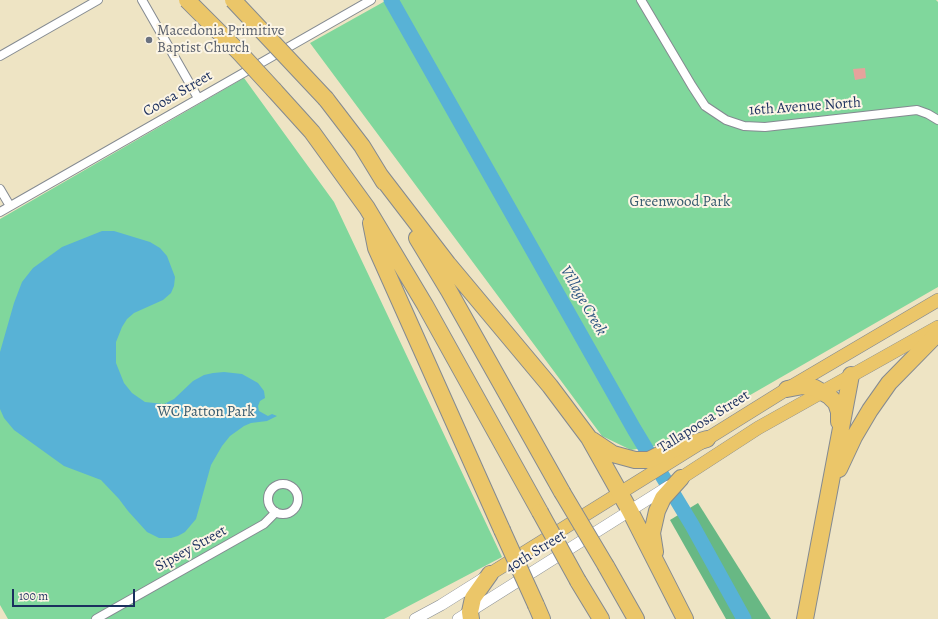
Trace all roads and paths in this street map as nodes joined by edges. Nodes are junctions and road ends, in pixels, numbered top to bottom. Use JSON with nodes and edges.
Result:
{"nodes":[{"id":1,"x":98,"y":0,"type":"edge"},
{"id":2,"x":142,"y":0,"type":"edge"},
{"id":3,"x":187,"y":0,"type":"edge"},
{"id":4,"x":233,"y":0,"type":"edge"},
{"id":5,"x":371,"y":0,"type":"edge"},
{"id":6,"x":641,"y":0,"type":"edge"},
{"id":7,"x":0,"y":56,"type":"edge"},
{"id":8,"x":198,"y":98,"type":"junction"},
{"id":9,"x":938,"y":120,"type":"edge"},
{"id":10,"x":379,"y":174,"type":"junction"},
{"id":11,"x":0,"y":189,"type":"edge"},
{"id":12,"x":10,"y":206,"type":"junction"},
{"id":13,"x":367,"y":208,"type":"junction"},
{"id":14,"x":0,"y":212,"type":"edge"},
{"id":15,"x":938,"y":300,"type":"edge"},
{"id":16,"x":938,"y":326,"type":"edge"},
{"id":17,"x":938,"y":333,"type":"edge"},
{"id":18,"x":851,"y":375,"type":"junction"},
{"id":19,"x":787,"y":389,"type":"junction"},
{"id":20,"x":821,"y":392,"type":"junction"},
{"id":21,"x":840,"y":432,"type":"junction"},
{"id":22,"x":589,"y":438,"type":"junction"},
{"id":23,"x":707,"y":439,"type":"joint"},
{"id":24,"x":669,"y":456,"type":"junction"},
{"id":25,"x":681,"y":478,"type":"joint"},
{"id":26,"x":829,"y":490,"type":"junction"},
{"id":27,"x":620,"y":493,"type":"junction"},
{"id":28,"x":660,"y":495,"type":"junction"},
{"id":29,"x":630,"y":511,"type":"junction"},
{"id":30,"x":276,"y":512,"type":"dead end"},
{"id":31,"x":490,"y":574,"type":"junction"},
{"id":32,"x":669,"y":587,"type":"junction"},
{"id":33,"x":539,"y":612,"type":"edge"},
{"id":34,"x":467,"y":617,"type":"edge"},
{"id":35,"x":96,"y":619,"type":"edge"},
{"id":36,"x":414,"y":619,"type":"edge"},
{"id":37,"x":601,"y":619,"type":"edge"},
{"id":38,"x":636,"y":619,"type":"edge"},
{"id":39,"x":685,"y":619,"type":"edge"},
{"id":40,"x":805,"y":619,"type":"edge"}],
"edges":[{"from":1,"to":7,"type":"street"},
{"from":2,"to":8,"type":"street"},
{"from":3,"to":13,"type":"highway","bridge":true},
{"from":4,"to":10,"type":"highway","bridge":true},
{"from":5,"to":8,"type":"street","name":"Coosa Street"},
{"from":6,"to":9,"type":"street","name":"16th Avenue North"},
{"from":8,"to":12,"type":"street","name":"Coosa Street"},
{"from":10,"to":22,"type":"highway"},
{"from":10,"to":38,"type":"highway","bridge":true},
{"from":11,"to":12,"type":"street"},
{"from":12,"to":14,"type":"street","name":"Coosa Street"},
{"from":13,"to":33,"type":"highway","bridge":true},
{"from":13,"to":37,"type":"highway","bridge":true},
{"from":15,"to":19,"type":"main road","name":"Tallapoosa Street"},
{"from":16,"to":18,"type":"main road"},
{"from":17,"to":26,"type":"highway"},
{"from":18,"to":20,"type":"main road"},
{"from":18,"to":21,"type":"highway"},
{"from":19,"to":20,"type":"highway"},
{"from":19,"to":23,"type":"main road","name":"Tallapoosa Street"},
{"from":20,"to":21,"type":"highway"},
{"from":20,"to":25,"type":"main road"},
{"from":21,"to":26,"type":"highway"},
{"from":22,"to":24,"type":"highway"},
{"from":22,"to":27,"type":"highway"},
{"from":23,"to":24,"type":"highway"},
{"from":24,"to":27,"type":"main road","name":"Tallapoosa Street"},
{"from":25,"to":28,"type":"highway"},
{"from":26,"to":40,"type":"highway"},
{"from":27,"to":29,"type":"highway"},
{"from":27,"to":31,"type":"main road","name":"Tallapoosa Street"},
{"from":28,"to":29,"type":"street"},
{"from":28,"to":32,"type":"highway"},
{"from":29,"to":32,"type":"highway"},
{"from":29,"to":34,"type":"street","name":"40th Street"},
{"from":30,"to":35,"type":"street","name":"Sipsey Street"},
{"from":31,"to":34,"type":"highway"},
{"from":31,"to":36,"type":"street","name":"40th Street"},
{"from":32,"to":39,"type":"highway"}]}
